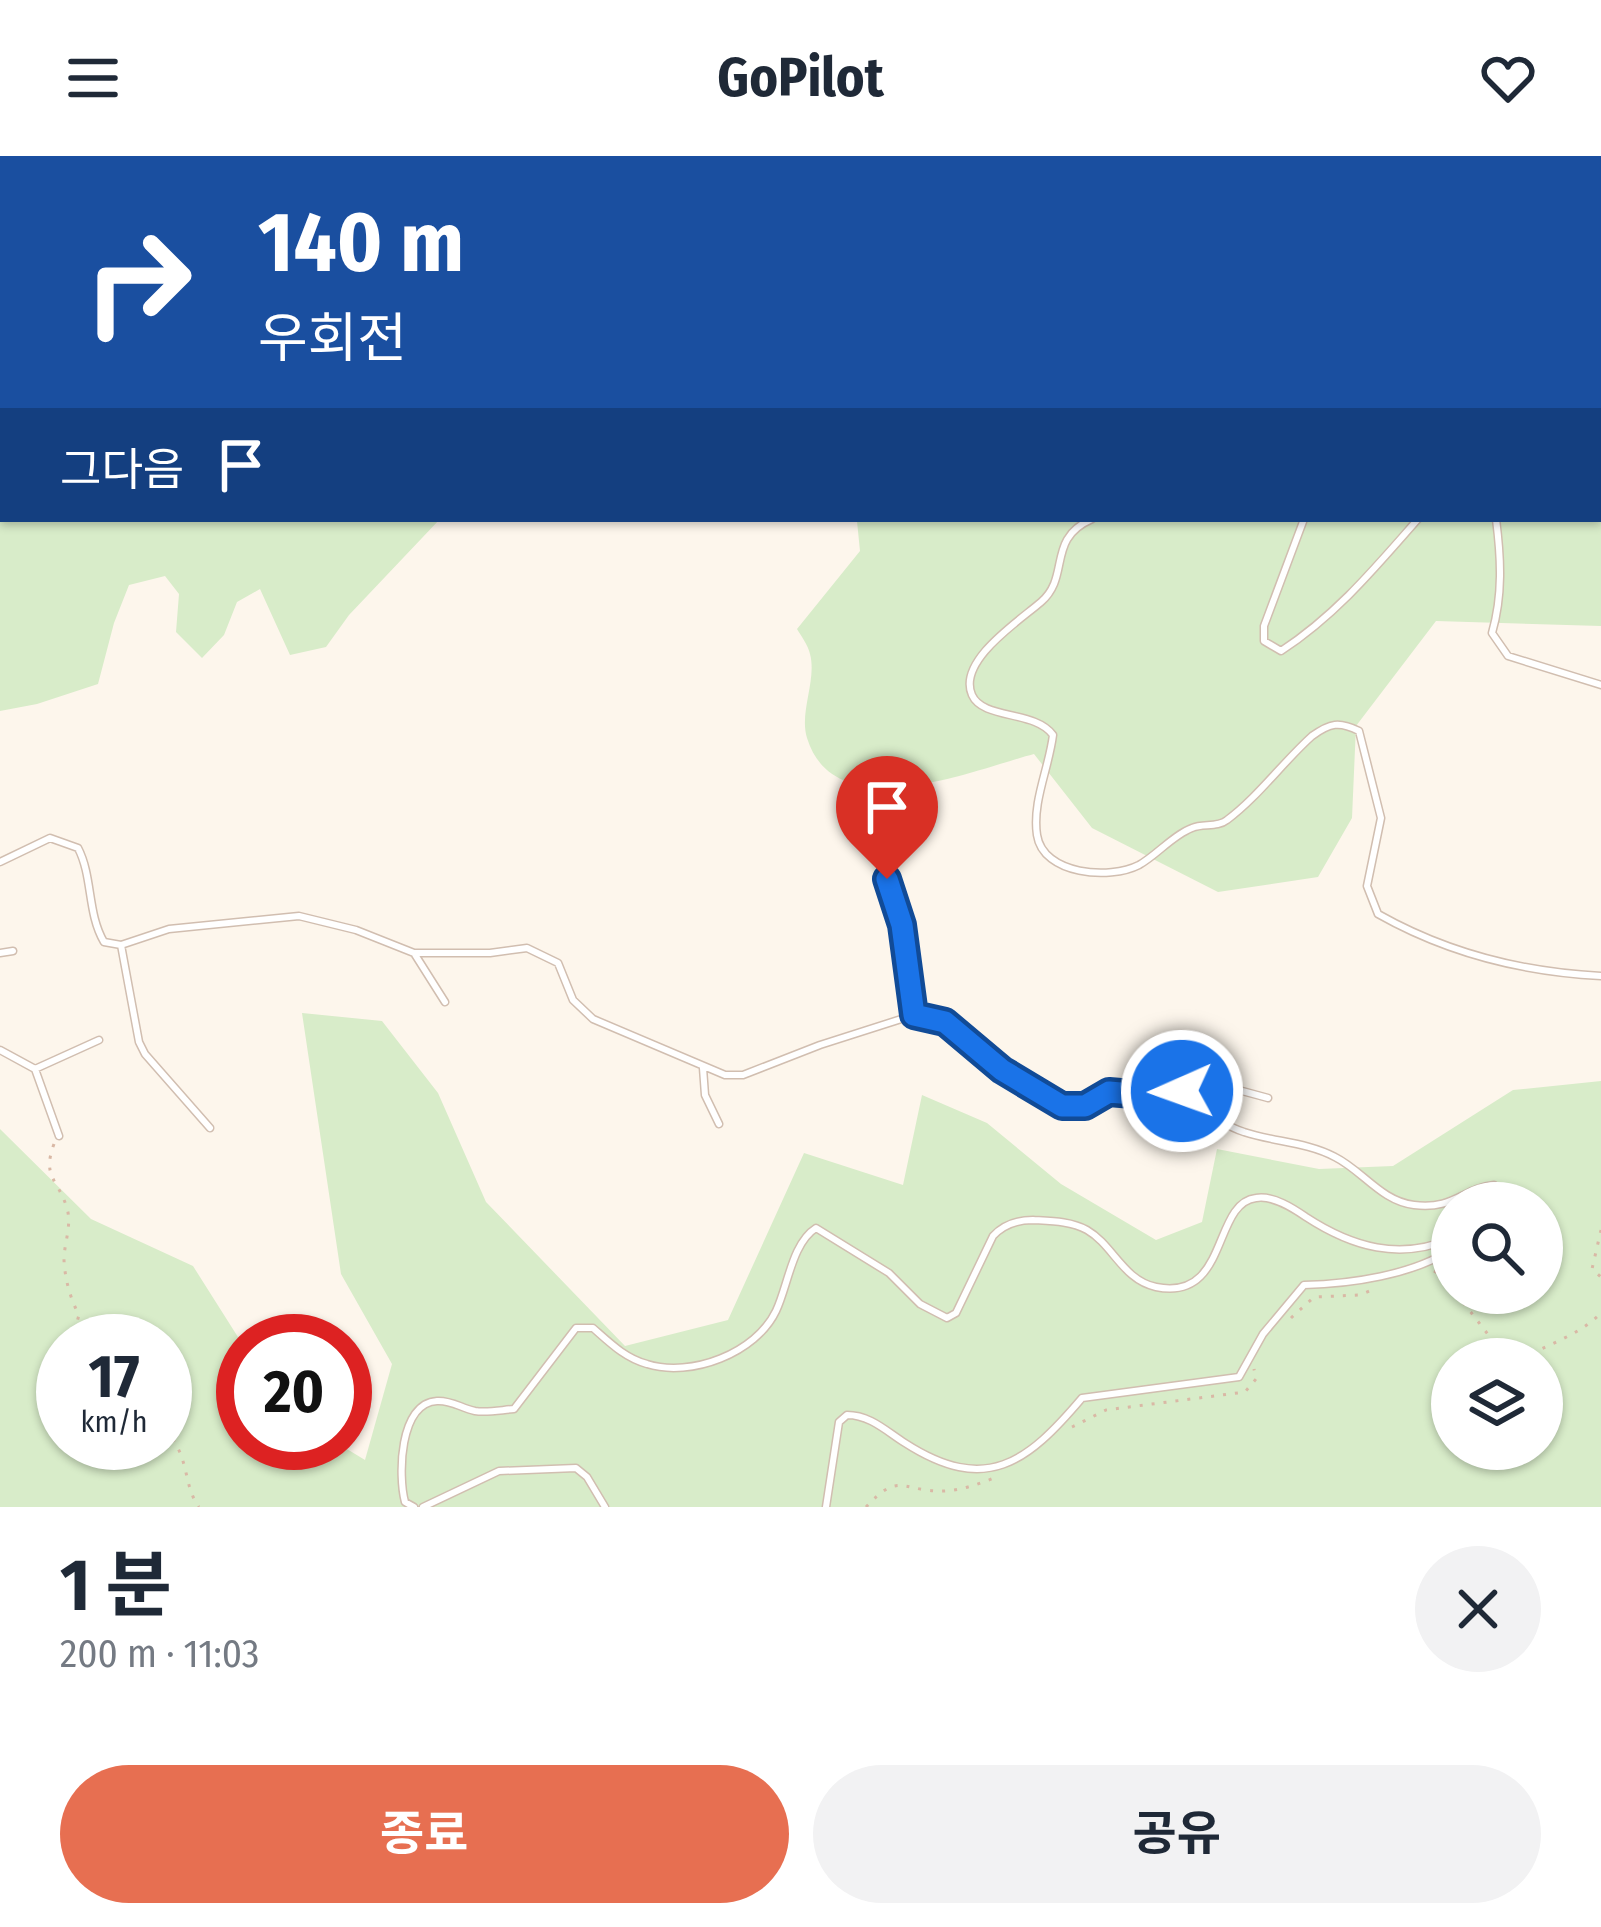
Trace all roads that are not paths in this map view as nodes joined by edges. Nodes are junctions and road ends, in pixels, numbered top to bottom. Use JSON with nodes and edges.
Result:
{"nodes":[{"id":1,"x":1085,"y":522,"type":"edge"},
{"id":2,"x":1303,"y":522,"type":"edge"},
{"id":3,"x":1416,"y":522,"type":"edge"},
{"id":4,"x":1496,"y":522,"type":"edge"},
{"id":5,"x":1601,"y":685,"type":"edge"},
{"id":6,"x":0,"y":862,"type":"edge"},
{"id":7,"x":887,"y":879,"type":"dead end"},
{"id":8,"x":121,"y":945,"type":"junction"},
{"id":9,"x":13,"y":951,"type":"dead end"},
{"id":10,"x":0,"y":953,"type":"edge"},
{"id":11,"x":414,"y":953,"type":"junction"},
{"id":12,"x":1601,"y":976,"type":"edge"},
{"id":13,"x":446,"y":1002,"type":"dead end"},
{"id":14,"x":914,"y":1015,"type":"junction"},
{"id":15,"x":99,"y":1040,"type":"dead end"},
{"id":16,"x":0,"y":1050,"type":"edge"},
{"id":17,"x":703,"y":1068,"type":"junction"},
{"id":18,"x":35,"y":1069,"type":"junction"},
{"id":19,"x":1182,"y":1091,"type":"junction"},
{"id":20,"x":1268,"y":1098,"type":"dead end"},
{"id":21,"x":719,"y":1124,"type":"dead end"},
{"id":22,"x":210,"y":1127,"type":"dead end"},
{"id":23,"x":59,"y":1136,"type":"road end"},
{"id":24,"x":1431,"y":1206,"type":"edge"},
{"id":25,"x":1431,"y":1247,"type":"edge"},
{"id":26,"x":1431,"y":1260,"type":"edge"},
{"id":27,"x":418,"y":1507,"type":"edge"},
{"id":28,"x":605,"y":1507,"type":"edge"},
{"id":29,"x":826,"y":1507,"type":"edge"}],
"edges":[{"from":1,"to":12,"type":"lane"},
{"from":2,"to":3,"type":"lane"},
{"from":4,"to":5,"type":"lane"},
{"from":6,"to":8,"type":"lane"},
{"from":7,"to":14,"type":"lane"},
{"from":8,"to":11,"type":"lane"},
{"from":8,"to":22,"type":"lane"},
{"from":9,"to":10,"type":"lane"},
{"from":11,"to":13,"type":"lane"},
{"from":11,"to":17,"type":"lane"},
{"from":14,"to":17,"type":"lane"},
{"from":14,"to":19,"type":"lane"},
{"from":15,"to":18,"type":"lane"},
{"from":16,"to":18,"type":"lane"},
{"from":17,"to":21,"type":"lane"},
{"from":18,"to":23,"type":"lane"},
{"from":19,"to":20,"type":"lane"},
{"from":19,"to":24,"type":"lane"},
{"from":25,"to":27,"type":"lane"},
{"from":26,"to":29,"type":"lane"},
{"from":27,"to":28,"type":"lane"}]}
